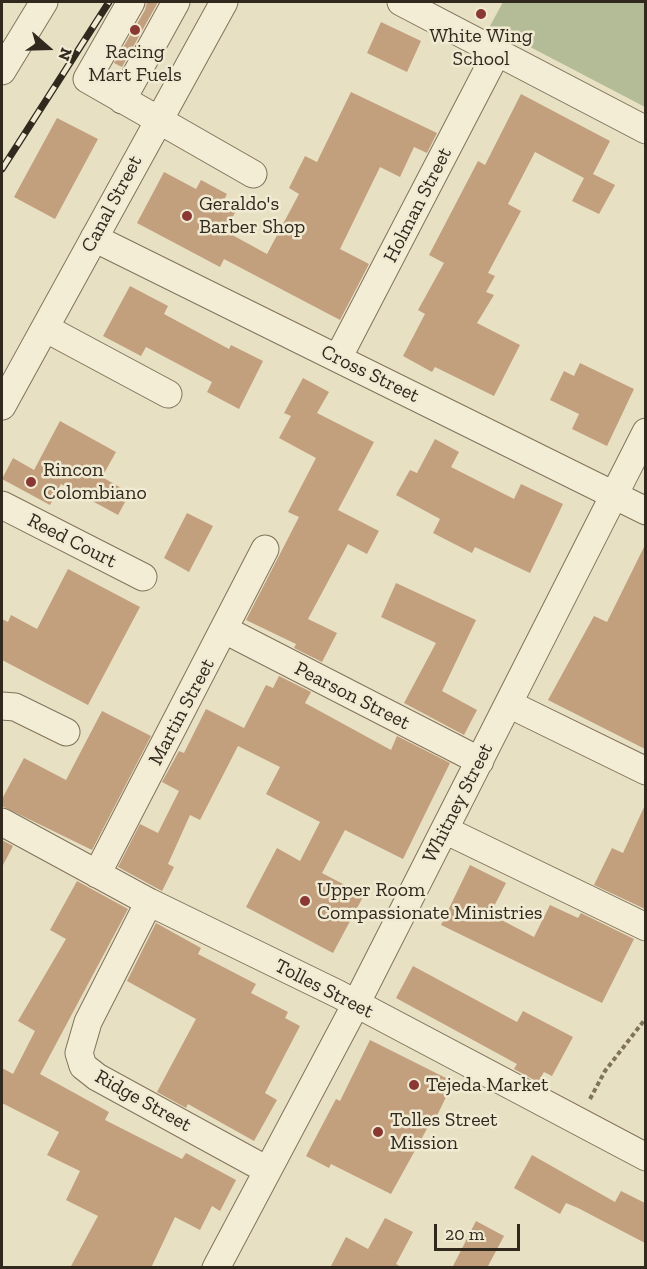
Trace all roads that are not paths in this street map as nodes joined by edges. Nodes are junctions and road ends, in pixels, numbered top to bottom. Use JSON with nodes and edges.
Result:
{"nodes":[{"id":1,"x":44,"y":2,"type":"edge"},
{"id":2,"x":131,"y":2,"type":"edge"},
{"id":3,"x":176,"y":2,"type":"edge"},
{"id":4,"x":224,"y":2,"type":"edge"},
{"id":5,"x":401,"y":2,"type":"edge"},
{"id":6,"x":497,"y":52,"type":"junction"},
{"id":7,"x":2,"y":71,"type":"edge"},
{"id":8,"x":122,"y":100,"type":"junction"},
{"id":9,"x":157,"y":120,"type":"junction"},
{"id":10,"x":645,"y":130,"type":"edge"},
{"id":11,"x":253,"y":174,"type":"dead end"},
{"id":12,"x":94,"y":238,"type":"junction"},
{"id":13,"x":45,"y":328,"type":"junction"},
{"id":14,"x":338,"y":358,"type":"junction"},
{"id":15,"x":168,"y":394,"type":"dead end"},
{"id":16,"x":2,"y":406,"type":"edge"},
{"id":17,"x":645,"y":432,"type":"edge"},
{"id":18,"x":613,"y":495,"type":"junction"},
{"id":19,"x":2,"y":504,"type":"edge"},
{"id":20,"x":645,"y":511,"type":"edge"},
{"id":21,"x":265,"y":549,"type":"dead end"},
{"id":22,"x":143,"y":577,"type":"dead end"},
{"id":23,"x":225,"y":630,"type":"junction"},
{"id":24,"x":509,"y":704,"type":"junction"},
{"id":25,"x":2,"y":706,"type":"edge"},
{"id":26,"x":66,"y":732,"type":"dead end"},
{"id":27,"x":480,"y":761,"type":"junction"},
{"id":28,"x":645,"y":771,"type":"edge"},
{"id":29,"x":2,"y":822,"type":"edge"},
{"id":30,"x":445,"y":830,"type":"junction"},
{"id":31,"x":97,"y":874,"type":"junction"},
{"id":32,"x":150,"y":903,"type":"junction"},
{"id":33,"x":645,"y":927,"type":"edge"},
{"id":34,"x":356,"y":1004,"type":"junction"},
{"id":35,"x":645,"y":1157,"type":"edge"},
{"id":36,"x":267,"y":1170,"type":"junction"},
{"id":37,"x":216,"y":1268,"type":"edge"}],
"edges":[{"from":1,"to":7,"type":"street"},
{"from":2,"to":8,"type":"street"},
{"from":3,"to":8,"type":"street"},
{"from":4,"to":9,"type":"street","name":"Canal Street"},
{"from":5,"to":6,"type":"street"},
{"from":6,"to":10,"type":"street"},
{"from":6,"to":14,"type":"street","name":"Holman Street"},
{"from":8,"to":9,"type":"street"},
{"from":9,"to":11,"type":"street"},
{"from":9,"to":12,"type":"street","name":"Canal Street"},
{"from":12,"to":13,"type":"street","name":"Canal Street"},
{"from":12,"to":14,"type":"street","name":"Cross Street"},
{"from":13,"to":15,"type":"street"},
{"from":13,"to":16,"type":"street","name":"Canal Street"},
{"from":14,"to":18,"type":"street","name":"Cross Street"},
{"from":17,"to":18,"type":"street","name":"Whitney Street"},
{"from":18,"to":20,"type":"street","name":"Cross Street"},
{"from":18,"to":24,"type":"street","name":"Whitney Street"},
{"from":19,"to":22,"type":"street","name":"Reed Court"},
{"from":21,"to":23,"type":"street","name":"Martin Street"},
{"from":23,"to":27,"type":"street","name":"Pearson Street"},
{"from":23,"to":31,"type":"street","name":"Martin Street"},
{"from":24,"to":27,"type":"street","name":"Whitney Street"},
{"from":24,"to":28,"type":"street"},
{"from":25,"to":26,"type":"street"},
{"from":27,"to":30,"type":"street","name":"Whitney Street"},
{"from":29,"to":31,"type":"street","name":"Tolles Street"},
{"from":30,"to":33,"type":"street"},
{"from":30,"to":34,"type":"street","name":"Whitney Street"},
{"from":31,"to":32,"type":"street","name":"Tolles Street"},
{"from":32,"to":34,"type":"street","name":"Tolles Street"},
{"from":32,"to":36,"type":"street","name":"Ridge Street"},
{"from":34,"to":35,"type":"street","name":"Tolles Street"},
{"from":34,"to":36,"type":"street","name":"Whitney Street"},
{"from":36,"to":37,"type":"street","name":"Whitney Street"}]}
